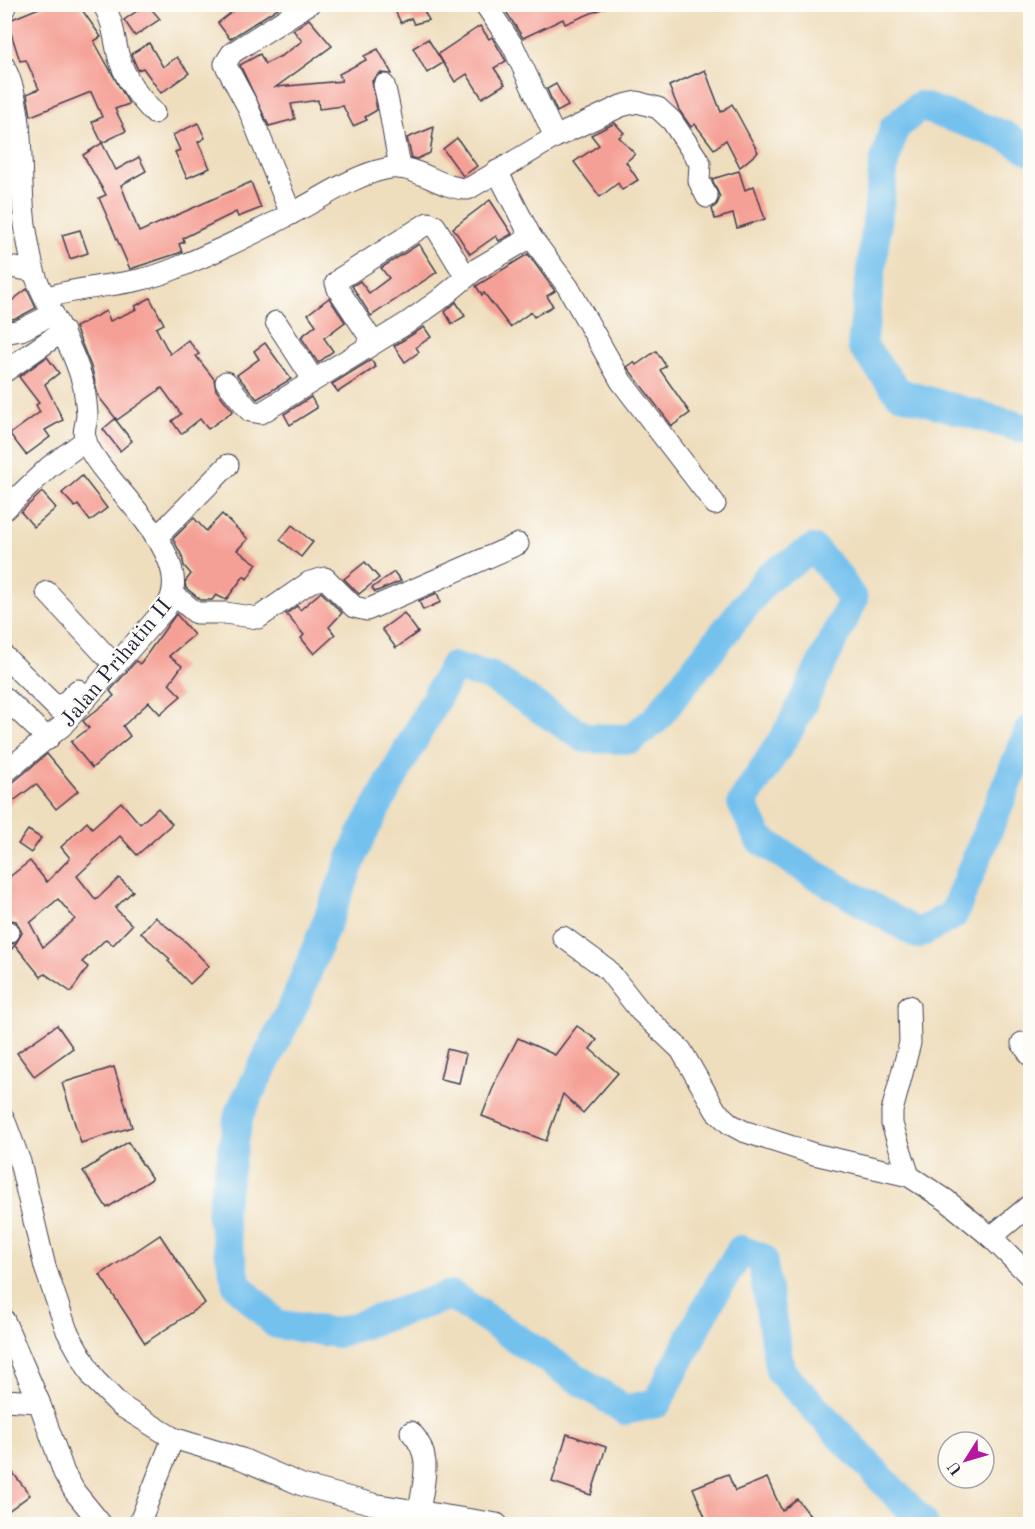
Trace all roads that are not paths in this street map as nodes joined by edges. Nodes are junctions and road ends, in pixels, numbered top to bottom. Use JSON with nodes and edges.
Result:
{"nodes":[{"id":1,"x":6,"y":4,"type":"edge"},
{"id":2,"x":104,"y":4,"type":"edge"},
{"id":3,"x":309,"y":4,"type":"edge"},
{"id":4,"x":485,"y":4,"type":"edge"},
{"id":5,"x":4,"y":9,"type":"edge"},
{"id":6,"x":4,"y":66,"type":"edge"},
{"id":7,"x":384,"y":85,"type":"dead end"},
{"id":8,"x":153,"y":113,"type":"dead end"},
{"id":9,"x":555,"y":137,"type":"junction"},
{"id":10,"x":12,"y":164,"type":"edge"},
{"id":11,"x":400,"y":168,"type":"junction"},
{"id":12,"x":497,"y":171,"type":"junction"},
{"id":13,"x":708,"y":197,"type":"dead end"},
{"id":14,"x":291,"y":214,"type":"junction"},
{"id":15,"x":531,"y":237,"type":"junction"},
{"id":16,"x":4,"y":266,"type":"edge"},
{"id":17,"x":33,"y":271,"type":"junction"},
{"id":18,"x":466,"y":277,"type":"junction"},
{"id":19,"x":54,"y":314,"type":"junction"},
{"id":20,"x":276,"y":322,"type":"dead end"},
{"id":21,"x":4,"y":333,"type":"edge"},
{"id":22,"x":373,"y":342,"type":"junction"},
{"id":23,"x":4,"y":372,"type":"edge"},
{"id":24,"x":314,"y":379,"type":"junction"},
{"id":25,"x":226,"y":382,"type":"dead end"},
{"id":26,"x":86,"y":440,"type":"junction"},
{"id":27,"x":228,"y":465,"type":"dead end"},
{"id":28,"x":715,"y":504,"type":"dead end"},
{"id":29,"x":4,"y":510,"type":"edge"},
{"id":30,"x":156,"y":538,"type":"junction"},
{"id":31,"x":518,"y":544,"type":"dead end"},
{"id":32,"x":47,"y":592,"type":"dead end"},
{"id":33,"x":172,"y":600,"type":"junction"},
{"id":34,"x":4,"y":656,"type":"edge"},
{"id":35,"x":112,"y":662,"type":"junction"},
{"id":36,"x":4,"y":697,"type":"edge"},
{"id":37,"x":48,"y":739,"type":"junction"},
{"id":38,"x":4,"y":773,"type":"edge"},
{"id":39,"x":562,"y":937,"type":"dead end"},
{"id":40,"x":909,"y":1006,"type":"dead end"},
{"id":41,"x":4,"y":1119,"type":"edge"},
{"id":42,"x":909,"y":1176,"type":"junction"},
{"id":43,"x":1030,"y":1205,"type":"edge"},
{"id":44,"x":991,"y":1237,"type":"junction"},
{"id":45,"x":1030,"y":1276,"type":"edge"},
{"id":46,"x":4,"y":1320,"type":"edge"},
{"id":47,"x":4,"y":1400,"type":"edge"},
{"id":48,"x":39,"y":1402,"type":"junction"},
{"id":49,"x":411,"y":1432,"type":"dead end"},
{"id":50,"x":173,"y":1438,"type":"junction"},
{"id":51,"x":419,"y":1513,"type":"junction"},
{"id":52,"x":101,"y":1524,"type":"edge"},
{"id":53,"x":139,"y":1524,"type":"edge"},
{"id":54,"x":497,"y":1524,"type":"edge"}],
"edges":[{"from":1,"to":5,"type":"street"},
{"from":2,"to":8,"type":"street"},
{"from":3,"to":14,"type":"street"},
{"from":4,"to":9,"type":"street"},
{"from":6,"to":10,"type":"street","name":"Jalan Prihatin II"},
{"from":7,"to":11,"type":"street"},
{"from":9,"to":12,"type":"street"},
{"from":9,"to":13,"type":"street"},
{"from":10,"to":17,"type":"street","name":"Jalan Prihatin II"},
{"from":11,"to":12,"type":"street"},
{"from":11,"to":14,"type":"street"},
{"from":12,"to":15,"type":"street"},
{"from":14,"to":19,"type":"street"},
{"from":15,"to":18,"type":"street"},
{"from":15,"to":28,"type":"street"},
{"from":16,"to":17,"type":"street"},
{"from":17,"to":19,"type":"street","name":"Jalan Prihatin II"},
{"from":18,"to":22,"type":"street"},
{"from":18,"to":22,"type":"street"},
{"from":19,"to":21,"type":"street"},
{"from":19,"to":23,"type":"street"},
{"from":19,"to":26,"type":"street","name":"Jalan Prihatin II"},
{"from":20,"to":24,"type":"street"},
{"from":22,"to":24,"type":"street"},
{"from":24,"to":25,"type":"street"},
{"from":26,"to":29,"type":"street"},
{"from":26,"to":30,"type":"street","name":"Jalan Prihatin II"},
{"from":27,"to":30,"type":"street"},
{"from":30,"to":33,"type":"street","name":"Jalan Prihatin II"},
{"from":31,"to":33,"type":"street"},
{"from":32,"to":35,"type":"street"},
{"from":33,"to":35,"type":"street","name":"Jalan Prihatin II"},
{"from":34,"to":35,"type":"street"},
{"from":35,"to":37,"type":"street","name":"Jalan Prihatin II"},
{"from":36,"to":37,"type":"street"},
{"from":37,"to":38,"type":"street","name":"Jalan Prihatin II"},
{"from":39,"to":42,"type":"street"},
{"from":40,"to":42,"type":"street"},
{"from":41,"to":50,"type":"street"},
{"from":42,"to":44,"type":"street"},
{"from":43,"to":44,"type":"street"},
{"from":44,"to":45,"type":"street"},
{"from":46,"to":48,"type":"street"},
{"from":47,"to":48,"type":"street"},
{"from":48,"to":52,"type":"street"},
{"from":49,"to":51,"type":"street"},
{"from":50,"to":51,"type":"street"},
{"from":50,"to":53,"type":"street"},
{"from":51,"to":54,"type":"street"}]}
